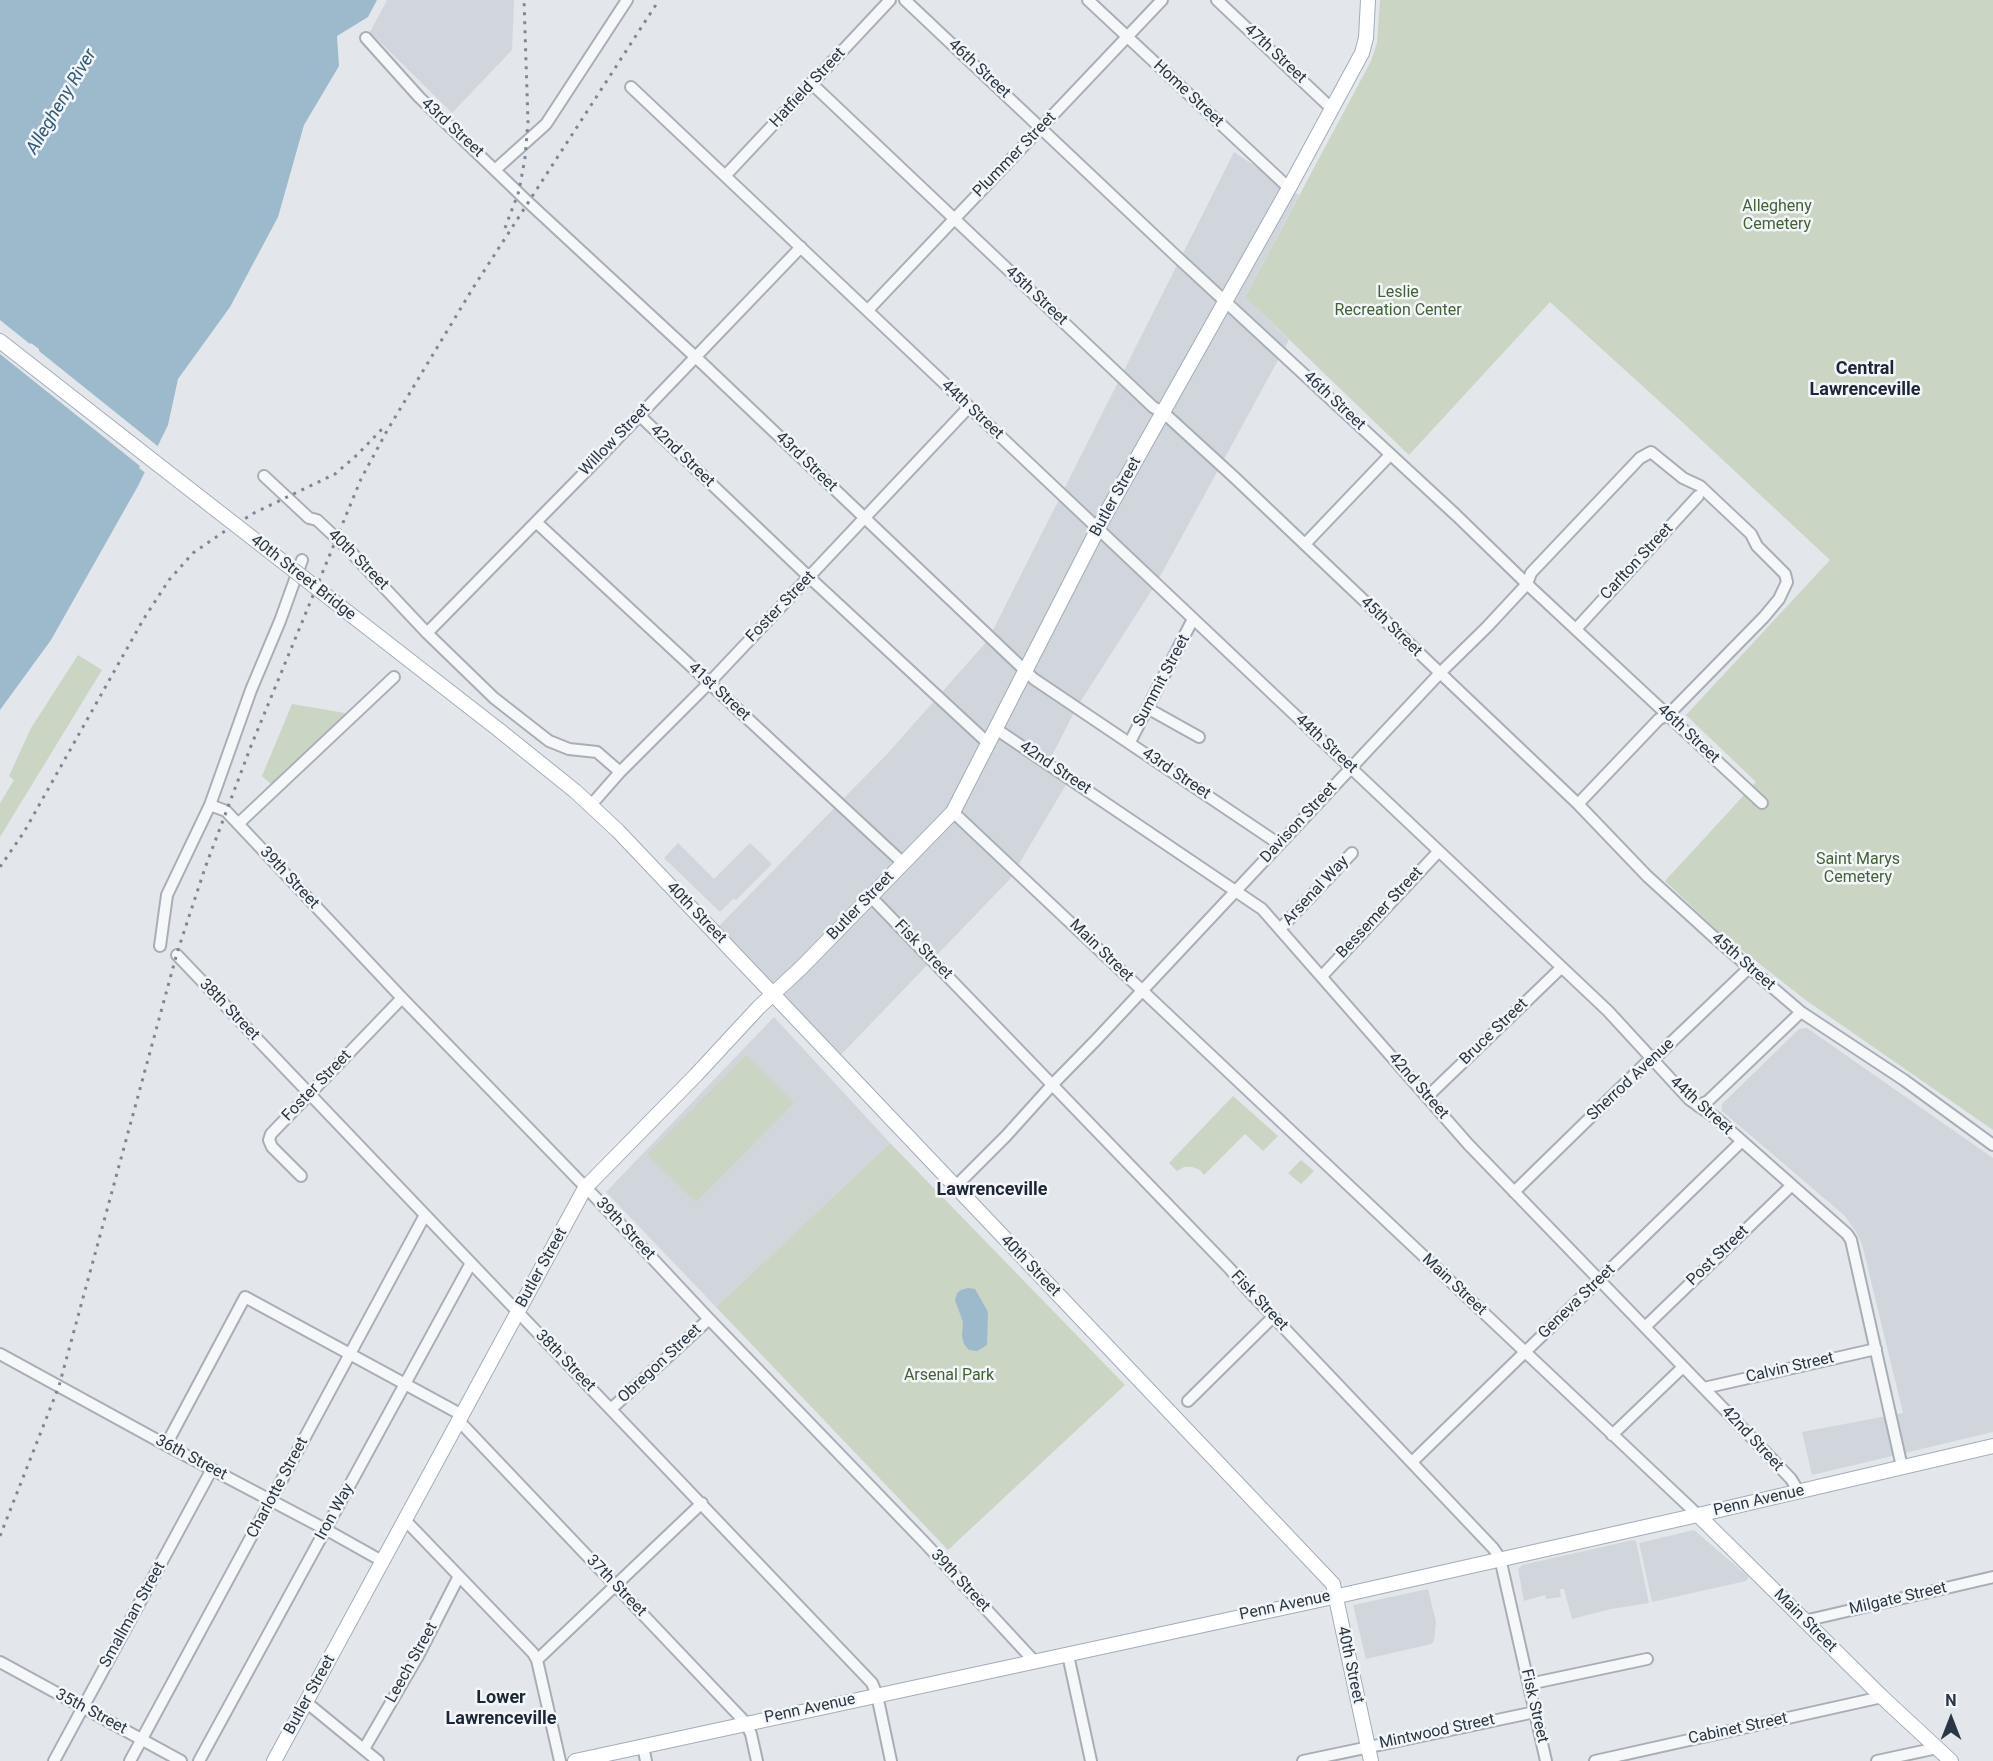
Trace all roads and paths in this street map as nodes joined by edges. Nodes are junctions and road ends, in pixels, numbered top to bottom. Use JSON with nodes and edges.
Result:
{"nodes":[{"id":1,"x":627,"y":0,"type":"edge"},
{"id":2,"x":890,"y":0,"type":"edge"},
{"id":3,"x":905,"y":0,"type":"edge"},
{"id":4,"x":1088,"y":0,"type":"edge"},
{"id":5,"x":1162,"y":0,"type":"edge"},
{"id":6,"x":1217,"y":0,"type":"edge"},
{"id":7,"x":1368,"y":0,"type":"edge"},
{"id":8,"x":1127,"y":37,"type":"junction"},
{"id":9,"x":366,"y":38,"type":"dead end"},
{"id":10,"x":810,"y":83,"type":"junction"},
{"id":11,"x":630,"y":87,"type":"dead end"},
{"id":12,"x":1332,"y":109,"type":"junction"},
{"id":13,"x":1041,"y":128,"type":"junction"},
{"id":14,"x":496,"y":170,"type":"junction"},
{"id":15,"x":725,"y":176,"type":"junction"},
{"id":16,"x":1289,"y":188,"type":"junction"},
{"id":17,"x":954,"y":219,"type":"junction"},
{"id":18,"x":801,"y":247,"type":"junction"},
{"id":19,"x":1226,"y":300,"type":"junction"},
{"id":20,"x":868,"y":310,"type":"junction"},
{"id":21,"x":0,"y":341,"type":"edge"},
{"id":22,"x":696,"y":357,"type":"junction"},
{"id":23,"x":969,"y":407,"type":"junction"},
{"id":24,"x":1164,"y":413,"type":"junction"},
{"id":25,"x":639,"y":415,"type":"junction"},
{"id":26,"x":1390,"y":455,"type":"junction"},
{"id":27,"x":264,"y":476,"type":"dead end"},
{"id":28,"x":1698,"y":496,"type":"dead end"},
{"id":29,"x":865,"y":518,"type":"junction"},
{"id":30,"x":536,"y":522,"type":"junction"},
{"id":31,"x":1099,"y":528,"type":"junction"},
{"id":32,"x":1305,"y":544,"type":"junction"},
{"id":33,"x":302,"y":560,"type":"dead end"},
{"id":34,"x":809,"y":577,"type":"junction"},
{"id":35,"x":1527,"y":584,"type":"junction"},
{"id":36,"x":1193,"y":619,"type":"junction"},
{"id":37,"x":1576,"y":629,"type":"junction"},
{"id":38,"x":427,"y":633,"type":"junction"},
{"id":39,"x":1026,"y":671,"type":"junction"},
{"id":40,"x":1440,"y":673,"type":"junction"},
{"id":41,"x":394,"y":677,"type":"dead end"},
{"id":42,"x":709,"y":682,"type":"junction"},
{"id":43,"x":1147,"y":708,"type":"junction"},
{"id":44,"x":1668,"y":716,"type":"junction"},
{"id":45,"x":996,"y":729,"type":"junction"},
{"id":46,"x":1199,"y":737,"type":"dead end"},
{"id":47,"x":1130,"y":742,"type":"junction"},
{"id":48,"x":989,"y":744,"type":"junction"},
{"id":49,"x":1351,"y":768,"type":"junction"},
{"id":50,"x":620,"y":772,"type":"junction"},
{"id":51,"x":1762,"y":803,"type":"dead end"},
{"id":52,"x":1578,"y":804,"type":"junction"},
{"id":53,"x":210,"y":805,"type":"junction"},
{"id":54,"x":591,"y":805,"type":"junction"},
{"id":55,"x":953,"y":812,"type":"junction"},
{"id":56,"x":603,"y":817,"type":"joint"},
{"id":57,"x":238,"y":824,"type":"junction"},
{"id":58,"x":1280,"y":844,"type":"junction"},
{"id":59,"x":1439,"y":851,"type":"junction"},
{"id":60,"x":1352,"y":853,"type":"dead end"},
{"id":61,"x":903,"y":863,"type":"junction"},
{"id":62,"x":1236,"y":891,"type":"junction"},
{"id":63,"x":871,"y":897,"type":"junction"},
{"id":64,"x":1280,"y":929,"type":"junction"},
{"id":65,"x":160,"y":946,"type":"dead end"},
{"id":66,"x":177,"y":955,"type":"dead end"},
{"id":67,"x":1561,"y":968,"type":"junction"},
{"id":68,"x":1749,"y":968,"type":"junction"},
{"id":69,"x":1322,"y":976,"type":"junction"},
{"id":70,"x":1142,"y":990,"type":"junction"},
{"id":71,"x":773,"y":994,"type":"junction"},
{"id":72,"x":402,"y":998,"type":"junction"},
{"id":73,"x":1801,"y":1012,"type":"junction"},
{"id":74,"x":1653,"y":1058,"type":"junction"},
{"id":75,"x":1052,"y":1084,"type":"junction"},
{"id":76,"x":310,"y":1094,"type":"junction"},
{"id":77,"x":1427,"y":1097,"type":"junction"},
{"id":78,"x":1698,"y":1106,"type":"junction"},
{"id":79,"x":1741,"y":1142,"type":"junction"},
{"id":80,"x":1993,"y":1145,"type":"edge"},
{"id":81,"x":301,"y":1176,"type":"dead end"},
{"id":82,"x":1791,"y":1186,"type":"junction"},
{"id":83,"x":956,"y":1187,"type":"junction"},
{"id":84,"x":585,"y":1188,"type":"junction"},
{"id":85,"x":1514,"y":1192,"type":"junction"},
{"id":86,"x":425,"y":1215,"type":"junction"},
{"id":87,"x":471,"y":1263,"type":"junction"},
{"id":88,"x":1600,"y":1280,"type":"junction"},
{"id":89,"x":518,"y":1312,"type":"junction"},
{"id":90,"x":1273,"y":1317,"type":"junction"},
{"id":91,"x":709,"y":1319,"type":"junction"},
{"id":92,"x":1645,"y":1327,"type":"junction"},
{"id":93,"x":1876,"y":1348,"type":"junction"},
{"id":94,"x":1524,"y":1352,"type":"junction"},
{"id":95,"x":0,"y":1354,"type":"edge"},
{"id":96,"x":350,"y":1354,"type":"junction"},
{"id":97,"x":1683,"y":1367,"type":"junction"},
{"id":98,"x":404,"y":1383,"type":"junction"},
{"id":99,"x":1704,"y":1388,"type":"junction"},
{"id":100,"x":1188,"y":1401,"type":"dead end"},
{"id":101,"x":611,"y":1409,"type":"junction"},
{"id":102,"x":460,"y":1418,"type":"junction"},
{"id":103,"x":1612,"y":1435,"type":"junction"},
{"id":104,"x":166,"y":1445,"type":"junction"},
{"id":105,"x":1993,"y":1446,"type":"edge"},
{"id":106,"x":1412,"y":1462,"type":"junction"},
{"id":107,"x":1902,"y":1467,"type":"junction"},
{"id":108,"x":212,"y":1469,"type":"junction"},
{"id":109,"x":1799,"y":1491,"type":"junction"},
{"id":110,"x":271,"y":1501,"type":"junction"},
{"id":111,"x":702,"y":1503,"type":"junction"},
{"id":112,"x":1698,"y":1515,"type":"junction"},
{"id":113,"x":405,"y":1520,"type":"junction"},
{"id":114,"x":326,"y":1529,"type":"junction"},
{"id":115,"x":1500,"y":1558,"type":"junction"},
{"id":116,"x":382,"y":1561,"type":"junction"},
{"id":117,"x":459,"y":1576,"type":"junction"},
{"id":118,"x":1993,"y":1577,"type":"edge"},
{"id":119,"x":615,"y":1585,"type":"junction"},
{"id":120,"x":1336,"y":1596,"type":"junction"},
{"id":121,"x":1804,"y":1621,"type":"junction"},
{"id":122,"x":1068,"y":1655,"type":"junction"},
{"id":123,"x":1647,"y":1659,"type":"dead end"},
{"id":124,"x":537,"y":1660,"type":"junction"},
{"id":125,"x":0,"y":1662,"type":"edge"},
{"id":126,"x":1035,"y":1662,"type":"junction"},
{"id":127,"x":1529,"y":1684,"type":"junction"},
{"id":128,"x":877,"y":1695,"type":"junction"},
{"id":129,"x":1882,"y":1697,"type":"junction"},
{"id":130,"x":306,"y":1702,"type":"junction"},
{"id":131,"x":83,"y":1708,"type":"junction"},
{"id":132,"x":1535,"y":1712,"type":"junction"},
{"id":133,"x":746,"y":1724,"type":"junction"},
{"id":134,"x":142,"y":1739,"type":"junction"},
{"id":135,"x":643,"y":1746,"type":"junction"},
{"id":136,"x":1937,"y":1748,"type":"junction"},
{"id":137,"x":364,"y":1749,"type":"junction"},
{"id":138,"x":1369,"y":1754,"type":"edge"},
{"id":139,"x":54,"y":1761,"type":"edge"},
{"id":140,"x":130,"y":1761,"type":"edge"},
{"id":141,"x":182,"y":1761,"type":"edge"},
{"id":142,"x":199,"y":1761,"type":"edge"},
{"id":143,"x":274,"y":1761,"type":"edge"},
{"id":144,"x":378,"y":1761,"type":"edge"},
{"id":145,"x":560,"y":1761,"type":"edge"},
{"id":146,"x":575,"y":1761,"type":"edge"},
{"id":147,"x":646,"y":1761,"type":"edge"},
{"id":148,"x":757,"y":1761,"type":"edge"},
{"id":149,"x":891,"y":1761,"type":"edge"},
{"id":150,"x":1091,"y":1761,"type":"edge"},
{"id":151,"x":1303,"y":1761,"type":"edge"},
{"id":152,"x":1546,"y":1761,"type":"edge"},
{"id":153,"x":1595,"y":1761,"type":"edge"},
{"id":154,"x":1877,"y":1761,"type":"edge"},
{"id":155,"x":1951,"y":1761,"type":"edge"}],
"edges":[{"from":1,"to":14,"type":"street"},
{"from":2,"to":10,"type":"street","name":"Hatfield Street"},
{"from":3,"to":13,"type":"street","name":"46th Street"},
{"from":4,"to":8,"type":"street","name":"Home Street"},
{"from":5,"to":8,"type":"street","name":"Plummer Street"},
{"from":6,"to":12,"type":"street","name":"47th Street"},
{"from":7,"to":12,"type":"main road","name":"Butler Street"},
{"from":8,"to":13,"type":"street","name":"Plummer Street"},
{"from":8,"to":16,"type":"street","name":"Home Street"},
{"from":9,"to":14,"type":"street","name":"43rd Street"},
{"from":10,"to":15,"type":"street","name":"Hatfield Street"},
{"from":10,"to":17,"type":"street","name":"45th Street"},
{"from":11,"to":15,"type":"street","name":"44th Street"},
{"from":12,"to":16,"type":"main road","name":"Butler Street"},
{"from":13,"to":17,"type":"street","name":"Plummer Street"},
{"from":13,"to":19,"type":"street","name":"46th Street"},
{"from":14,"to":22,"type":"street","name":"43rd Street"},
{"from":15,"to":18,"type":"street","name":"44th Street"},
{"from":16,"to":19,"type":"main road","name":"Butler Street"},
{"from":17,"to":20,"type":"street","name":"Plummer Street"},
{"from":17,"to":24,"type":"street","name":"45th Street"},
{"from":18,"to":20,"type":"street","name":"44th Street"},
{"from":18,"to":22,"type":"street","name":"Willow Street"},
{"from":19,"to":24,"type":"main road","name":"Butler Street"},
{"from":19,"to":26,"type":"street","name":"46th Street"},
{"from":20,"to":23,"type":"street","name":"44th Street"},
{"from":21,"to":54,"type":"main road","name":"40th Street Bridge","bridge":true},
{"from":22,"to":25,"type":"street","name":"Willow Street"},
{"from":22,"to":29,"type":"street","name":"43rd Street"},
{"from":23,"to":29,"type":"street","name":"Foster Street"},
{"from":23,"to":31,"type":"street","name":"44th Street"},
{"from":24,"to":31,"type":"main road","name":"Butler Street"},
{"from":24,"to":32,"type":"street","name":"45th Street"},
{"from":25,"to":30,"type":"street","name":"Willow Street"},
{"from":25,"to":34,"type":"street","name":"42nd Street"},
{"from":26,"to":32,"type":"street"},
{"from":26,"to":35,"type":"street","name":"46th Street"},
{"from":27,"to":38,"type":"street","name":"40th Street"},
{"from":28,"to":37,"type":"street","name":"Carlton Street"},
{"from":29,"to":34,"type":"street","name":"Foster Street"},
{"from":29,"to":39,"type":"street","name":"43rd Street"},
{"from":30,"to":38,"type":"street","name":"Willow Street"},
{"from":30,"to":42,"type":"street","name":"41st Street"},
{"from":31,"to":36,"type":"street","name":"44th Street"},
{"from":31,"to":39,"type":"main road","name":"Butler Street"},
{"from":32,"to":40,"type":"street","name":"45th Street"},
{"from":33,"to":53,"type":"street"},
{"from":34,"to":42,"type":"street","name":"Foster Street"},
{"from":34,"to":48,"type":"street","name":"42nd Street"},
{"from":35,"to":37,"type":"street","name":"46th Street"},
{"from":35,"to":40,"type":"street","name":"Davison Street"},
{"from":35,"to":44,"type":"street","name":"Davison Street"},
{"from":36,"to":43,"type":"street","name":"Summit Street"},
{"from":36,"to":49,"type":"street","name":"44th Street"},
{"from":37,"to":44,"type":"street","name":"46th Street"},
{"from":38,"to":50,"type":"street","name":"40th Street"},
{"from":39,"to":45,"type":"main road","name":"Butler Street"},
{"from":39,"to":47,"type":"street","name":"43rd Street"},
{"from":40,"to":49,"type":"street","name":"Davison Street"},
{"from":40,"to":52,"type":"street","name":"45th Street"},
{"from":41,"to":57,"type":"street"},
{"from":42,"to":50,"type":"street","name":"Foster Street"},
{"from":42,"to":61,"type":"street","name":"41st Street"},
{"from":43,"to":46,"type":"street"},
{"from":43,"to":47,"type":"street","name":"Summit Street"},
{"from":44,"to":51,"type":"street","name":"46th Street"},
{"from":44,"to":52,"type":"street"},
{"from":45,"to":48,"type":"main road","name":"Butler Street"},
{"from":45,"to":62,"type":"street","name":"42nd Street"},
{"from":47,"to":58,"type":"street","name":"43rd Street"},
{"from":48,"to":55,"type":"main road","name":"Butler Street"},
{"from":49,"to":58,"type":"street","name":"Davison Street"},
{"from":49,"to":59,"type":"street","name":"44th Street"},
{"from":50,"to":54,"type":"street","name":"Foster Street"},
{"from":52,"to":68,"type":"street","name":"45th Street"},
{"from":53,"to":57,"type":"street","name":"39th Street"},
{"from":53,"to":65,"type":"street"},
{"from":54,"to":56,"type":"main road","name":"40th Street Bridge"},
{"from":55,"to":61,"type":"main road","name":"Butler Street"},
{"from":55,"to":70,"type":"street","name":"Main Street"},
{"from":56,"to":71,"type":"main road","name":"40th Street"},
{"from":57,"to":72,"type":"street","name":"39th Street"},
{"from":58,"to":62,"type":"street","name":"Davison Street"},
{"from":59,"to":67,"type":"street","name":"44th Street"},
{"from":59,"to":69,"type":"street","name":"Bessemer Street"},
{"from":60,"to":64,"type":"street","name":"Arsenal Way"},
{"from":61,"to":63,"type":"main road","name":"Butler Street"},
{"from":62,"to":64,"type":"street","name":"42nd Street"},
{"from":62,"to":70,"type":"street","name":"Davison Street"},
{"from":63,"to":71,"type":"main road","name":"Butler Street"},
{"from":63,"to":75,"type":"street","name":"Fisk Street"},
{"from":64,"to":69,"type":"street","name":"42nd Street"},
{"from":66,"to":76,"type":"street","name":"38th Street"},
{"from":67,"to":74,"type":"street","name":"44th Street"},
{"from":67,"to":77,"type":"street","name":"Bruce Street"},
{"from":68,"to":73,"type":"street","name":"45th Street"},
{"from":68,"to":74,"type":"street","name":"Sherrod Avenue"},
{"from":69,"to":77,"type":"street","name":"42nd Street"},
{"from":70,"to":75,"type":"street","name":"Davison Street"},
{"from":70,"to":94,"type":"street","name":"Main Street"},
{"from":71,"to":83,"type":"main road","name":"40th Street"},
{"from":71,"to":84,"type":"main road","name":"Butler Street"},
{"from":72,"to":76,"type":"street","name":"Foster Street"},
{"from":72,"to":84,"type":"street","name":"39th Street"},
{"from":73,"to":78,"type":"street"},
{"from":73,"to":80,"type":"street","name":"45th Street"},
{"from":74,"to":78,"type":"street","name":"44th Street"},
{"from":74,"to":85,"type":"street","name":"Sherrod Avenue"},
{"from":75,"to":83,"type":"street","name":"Davison Street"},
{"from":75,"to":90,"type":"street","name":"Fisk Street"},
{"from":76,"to":81,"type":"street","name":"Foster Street"},
{"from":76,"to":86,"type":"street","name":"38th Street"},
{"from":77,"to":85,"type":"street","name":"42nd Street"},
{"from":78,"to":79,"type":"street","name":"44th Street"},
{"from":79,"to":82,"type":"street","name":"44th Street"},
{"from":79,"to":88,"type":"street","name":"Geneva Street"},
{"from":82,"to":92,"type":"street","name":"Post Street"},
{"from":82,"to":93,"type":"street","name":"44th Street"},
{"from":83,"to":120,"type":"main road","name":"40th Street"},
{"from":84,"to":89,"type":"main road","name":"Butler Street"},
{"from":84,"to":91,"type":"street","name":"39th Street"},
{"from":85,"to":88,"type":"street","name":"42nd Street"},
{"from":86,"to":87,"type":"street","name":"38th Street"},
{"from":86,"to":96,"type":"street","name":"Charlotte Street"},
{"from":87,"to":89,"type":"street","name":"38th Street"},
{"from":87,"to":98,"type":"street","name":"Iron Way"},
{"from":88,"to":92,"type":"street","name":"42nd Street"},
{"from":88,"to":94,"type":"street","name":"Geneva Street"},
{"from":89,"to":101,"type":"street","name":"38th Street"},
{"from":89,"to":102,"type":"main road","name":"Butler Street"},
{"from":90,"to":100,"type":"street"},
{"from":90,"to":106,"type":"street","name":"Fisk Street"},
{"from":91,"to":101,"type":"street","name":"Obregon Street"},
{"from":91,"to":126,"type":"street","name":"39th Street"},
{"from":92,"to":97,"type":"street","name":"42nd Street"},
{"from":93,"to":99,"type":"street","name":"Calvin Street"},
{"from":93,"to":107,"type":"street","name":"44th Street"},
{"from":94,"to":103,"type":"street","name":"Main Street"},
{"from":94,"to":106,"type":"street","name":"Geneva Street"},
{"from":95,"to":104,"type":"street","name":"36th Street"},
{"from":96,"to":98,"type":"street","name":"37th Street"},
{"from":96,"to":104,"type":"street","name":"37th Street"},
{"from":96,"to":110,"type":"street","name":"Charlotte Street"},
{"from":97,"to":99,"type":"street","name":"42nd Street"},
{"from":97,"to":103,"type":"street"},
{"from":98,"to":102,"type":"street","name":"37th Street"},
{"from":98,"to":114,"type":"street","name":"Iron Way"},
{"from":99,"to":109,"type":"street","name":"42nd Street"},
{"from":101,"to":111,"type":"street","name":"38th Street"},
{"from":102,"to":113,"type":"main road","name":"Butler Street"},
{"from":102,"to":119,"type":"street","name":"37th Street"},
{"from":103,"to":112,"type":"street","name":"Main Street"},
{"from":104,"to":108,"type":"street","name":"36th Street"},
{"from":105,"to":107,"type":"main road","name":"Penn Avenue"},
{"from":106,"to":115,"type":"street","name":"Fisk Street"},
{"from":107,"to":109,"type":"main road","name":"Penn Avenue"},
{"from":108,"to":110,"type":"street","name":"36th Street"},
{"from":108,"to":131,"type":"street","name":"Smallman Street"},
{"from":109,"to":112,"type":"main road","name":"Penn Avenue"},
{"from":110,"to":114,"type":"street","name":"36th Street"},
{"from":110,"to":134,"type":"street","name":"Charlotte Street"},
{"from":111,"to":119,"type":"street"},
{"from":111,"to":128,"type":"street","name":"38th Street"},
{"from":112,"to":115,"type":"main road","name":"Penn Avenue"},
{"from":112,"to":121,"type":"main road","name":"Main Street"},
{"from":113,"to":116,"type":"main road","name":"Butler Street"},
{"from":113,"to":117,"type":"street"},
{"from":114,"to":116,"type":"street","name":"36th Street"},
{"from":114,"to":142,"type":"street","name":"Iron Way"},
{"from":115,"to":120,"type":"main road","name":"Penn Avenue"},
{"from":115,"to":127,"type":"street","name":"Fisk Street"},
{"from":116,"to":130,"type":"main road","name":"Butler Street"},
{"from":117,"to":124,"type":"street"},
{"from":117,"to":137,"type":"street","name":"Leech Street"},
{"from":118,"to":121,"type":"street","name":"Milgate Street"},
{"from":119,"to":124,"type":"street"},
{"from":119,"to":133,"type":"street","name":"37th Street"},
{"from":120,"to":122,"type":"main road","name":"Penn Avenue"},
{"from":120,"to":138,"type":"main road","name":"40th Street"},
{"from":121,"to":129,"type":"main road","name":"Main Street"},
{"from":122,"to":126,"type":"main road","name":"Penn Avenue"},
{"from":122,"to":150,"type":"street"},
{"from":123,"to":127,"type":"street"},
{"from":124,"to":145,"type":"street"},
{"from":125,"to":131,"type":"street","name":"35th Street"},
{"from":126,"to":128,"type":"main road","name":"Penn Avenue"},
{"from":127,"to":132,"type":"street","name":"Fisk Street"},
{"from":128,"to":133,"type":"main road","name":"Penn Avenue"},
{"from":128,"to":149,"type":"street","name":"38th Street"},
{"from":129,"to":136,"type":"main road","name":"Main Street"},
{"from":129,"to":153,"type":"street","name":"Cabinet Street"},
{"from":130,"to":137,"type":"street"},
{"from":130,"to":143,"type":"main road","name":"Butler Street"},
{"from":131,"to":134,"type":"street","name":"35th Street"},
{"from":131,"to":139,"type":"street","name":"Smallman Street"},
{"from":132,"to":138,"type":"street","name":"Mintwood Street"},
{"from":132,"to":152,"type":"street","name":"Fisk Street"},
{"from":133,"to":135,"type":"main road","name":"Penn Avenue"},
{"from":133,"to":148,"type":"street","name":"37th Street"},
{"from":134,"to":140,"type":"street","name":"Charlotte Street"},
{"from":134,"to":141,"type":"street","name":"35th Street"},
{"from":135,"to":146,"type":"main road","name":"Penn Avenue"},
{"from":135,"to":147,"type":"street"},
{"from":136,"to":154,"type":"street"},
{"from":136,"to":155,"type":"main road","name":"Main Street"},
{"from":137,"to":144,"type":"street"},
{"from":138,"to":151,"type":"street","name":"Mintwood Street"}]}
